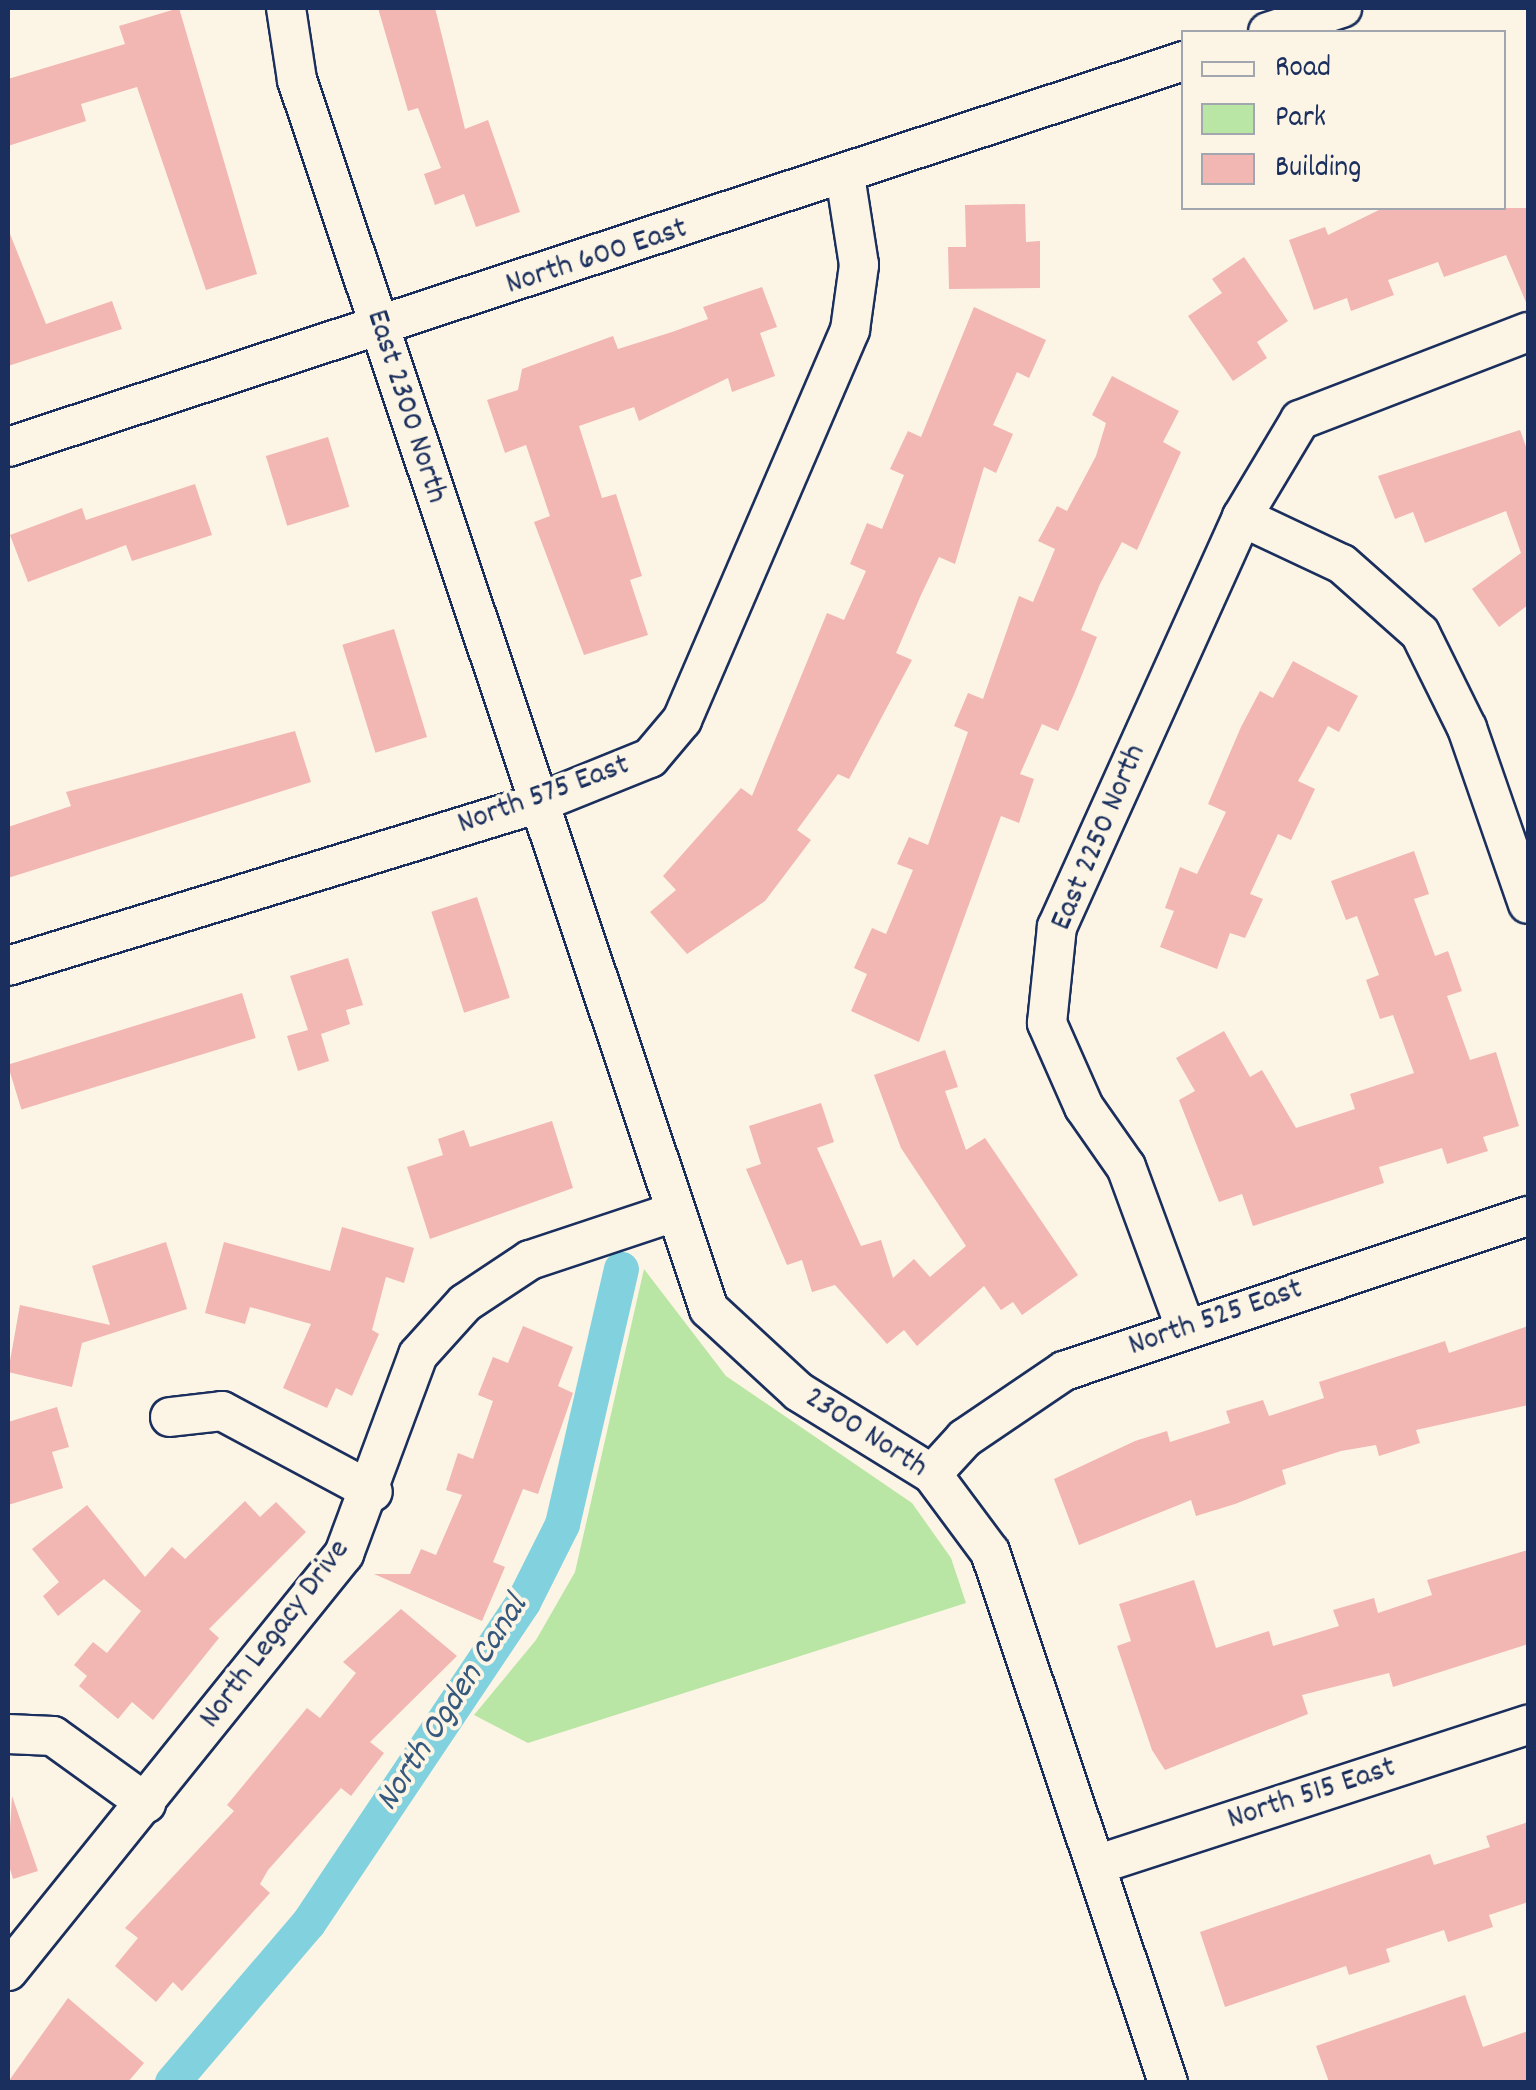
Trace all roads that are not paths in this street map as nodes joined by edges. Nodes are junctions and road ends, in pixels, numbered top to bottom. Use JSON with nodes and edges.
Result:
{"nodes":[{"id":1,"x":286,"y":8,"type":"edge"},
{"id":2,"x":1342,"y":8,"type":"edge"},
{"id":3,"x":1274,"y":30,"type":"edge"},
{"id":4,"x":1181,"y":62,"type":"edge"},
{"id":5,"x":845,"y":176,"type":"junction"},
{"id":6,"x":379,"y":330,"type":"junction"},
{"id":7,"x":1528,"y":332,"type":"edge"},
{"id":8,"x":8,"y":447,"type":"edge"},
{"id":9,"x":1242,"y":517,"type":"junction"},
{"id":10,"x":536,"y":804,"type":"junction"},
{"id":11,"x":1528,"y":904,"type":"edge"},
{"id":12,"x":8,"y":966,"type":"edge"},
{"id":13,"x":672,"y":1214,"type":"junction"},
{"id":14,"x":1528,"y":1216,"type":"edge"},
{"id":15,"x":1185,"y":1328,"type":"junction"},
{"id":16,"x":170,"y":1418,"type":"dead end"},
{"id":17,"x":932,"y":1474,"type":"junction"},
{"id":18,"x":373,"y":1492,"type":"junction"},
{"id":19,"x":1528,"y":1726,"type":"edge"},
{"id":20,"x":8,"y":1734,"type":"edge"},
{"id":21,"x":146,"y":1803,"type":"junction"},
{"id":22,"x":1096,"y":1865,"type":"junction"},
{"id":23,"x":8,"y":1972,"type":"edge"},
{"id":24,"x":1168,"y":2082,"type":"edge"}],
"edges":[{"from":1,"to":6,"type":"street","name":"East 2300 North"},
{"from":2,"to":3,"type":"street"},
{"from":4,"to":5,"type":"street","name":"North 600 East"},
{"from":5,"to":6,"type":"street","name":"North 600 East"},
{"from":5,"to":10,"type":"street","name":"North 575 East"},
{"from":6,"to":8,"type":"street","name":"North 600 East"},
{"from":6,"to":10,"type":"street","name":"East 2300 North"},
{"from":7,"to":9,"type":"street"},
{"from":9,"to":11,"type":"street"},
{"from":9,"to":15,"type":"street","name":"East 2250 North"},
{"from":10,"to":12,"type":"street","name":"North 575 East"},
{"from":10,"to":13,"type":"street","name":"2300 North"},
{"from":13,"to":17,"type":"street","name":"2300 North"},
{"from":13,"to":18,"type":"street","name":"North Legacy Drive"},
{"from":14,"to":15,"type":"street","name":"North 525 East"},
{"from":15,"to":17,"type":"street","name":"North 525 East"},
{"from":16,"to":18,"type":"street"},
{"from":17,"to":22,"type":"street","name":"2300 North"},
{"from":18,"to":21,"type":"street","name":"North Legacy Drive"},
{"from":19,"to":22,"type":"street","name":"North 515 East"},
{"from":20,"to":21,"type":"street"},
{"from":21,"to":23,"type":"street","name":"North Legacy Drive"},
{"from":22,"to":24,"type":"street","name":"2300 North"}]}
